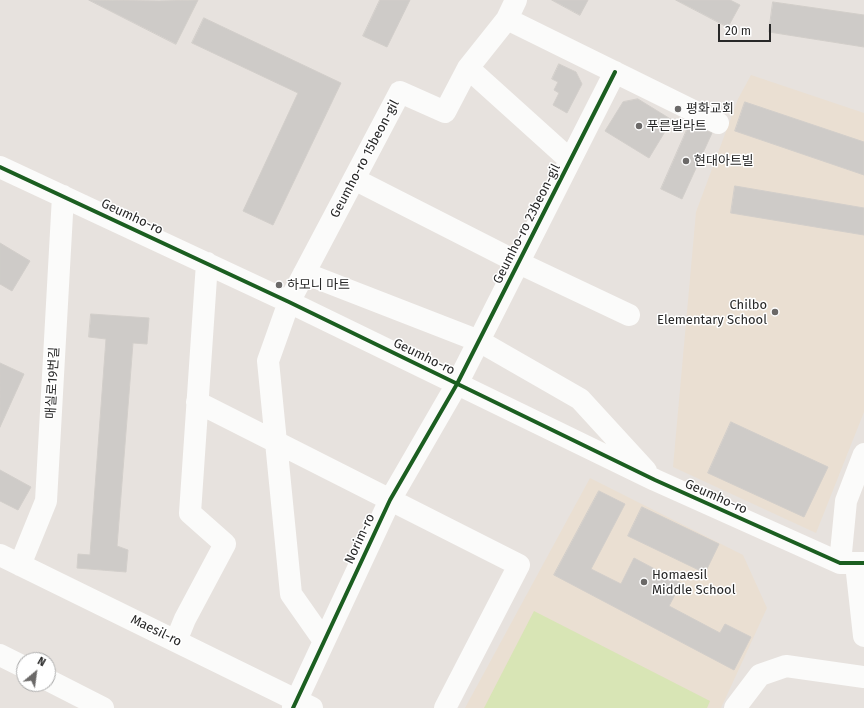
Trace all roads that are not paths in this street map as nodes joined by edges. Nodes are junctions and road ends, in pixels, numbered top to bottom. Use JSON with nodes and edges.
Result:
{"nodes":[{"id":1,"x":511,"y":10,"type":"edge"},
{"id":2,"x":468,"y":68,"type":"junction"},
{"id":3,"x":615,"y":72,"type":"junction"},
{"id":4,"x":718,"y":123,"type":"dead end"},
{"id":5,"x":570,"y":160,"type":"junction"},
{"id":6,"x":0,"y":167,"type":"edge"},
{"id":7,"x":354,"y":180,"type":"junction"},
{"id":8,"x":63,"y":196,"type":"junction"},
{"id":9,"x":207,"y":263,"type":"junction"},
{"id":10,"x":519,"y":263,"type":"junction"},
{"id":11,"x":304,"y":273,"type":"junction"},
{"id":12,"x":289,"y":302,"type":"junction"},
{"id":13,"x":629,"y":315,"type":"dead end"},
{"id":14,"x":479,"y":341,"type":"junction"},
{"id":15,"x":458,"y":384,"type":"junction"},
{"id":16,"x":197,"y":402,"type":"junction"},
{"id":17,"x":275,"y":442,"type":"junction"},
{"id":18,"x":864,"y":454,"type":"edge"},
{"id":19,"x":654,"y":480,"type":"junction"},
{"id":20,"x":390,"y":500,"type":"junction"},
{"id":21,"x":0,"y":555,"type":"edge"},
{"id":22,"x":853,"y":563,"type":"edge"},
{"id":23,"x":20,"y":565,"type":"junction"},
{"id":24,"x":864,"y":636,"type":"edge"},
{"id":25,"x":176,"y":641,"type":"junction"},
{"id":26,"x":324,"y":641,"type":"junction"},
{"id":27,"x":0,"y":655,"type":"edge"},
{"id":28,"x":16,"y":663,"type":"edge"},
{"id":29,"x":864,"y":677,"type":"edge"},
{"id":30,"x":56,"y":684,"type":"edge"},
{"id":31,"x":300,"y":706,"type":"edge"},
{"id":32,"x":103,"y":708,"type":"edge"},
{"id":33,"x":445,"y":708,"type":"edge"},
{"id":34,"x":735,"y":708,"type":"edge"}],
"edges":[{"from":1,"to":2,"type":"street","name":"Geumho-ro 15beon-gil"},
{"from":1,"to":3,"type":"street"},
{"from":2,"to":5,"type":"street"},
{"from":2,"to":7,"type":"street","name":"Geumho-ro 15beon-gil"},
{"from":3,"to":4,"type":"street"},
{"from":3,"to":5,"type":"street","name":"Geumho-ro 23beon-gil"},
{"from":5,"to":10,"type":"street","name":"Geumho-ro 23beon-gil"},
{"from":6,"to":8,"type":"street","name":"Geumho-ro"},
{"from":7,"to":10,"type":"street"},
{"from":7,"to":11,"type":"street","name":"Geumho-ro 15beon-gil"},
{"from":8,"to":9,"type":"street","name":"Geumho-ro"},
{"from":8,"to":23,"type":"street","name":"매실로19번길"},
{"from":9,"to":12,"type":"street","name":"Geumho-ro"},
{"from":9,"to":16,"type":"street"},
{"from":10,"to":13,"type":"street"},
{"from":10,"to":14,"type":"street","name":"Geumho-ro 23beon-gil"},
{"from":11,"to":12,"type":"street","name":"Geumho-ro 15beon-gil"},
{"from":11,"to":14,"type":"street"},
{"from":12,"to":15,"type":"street","name":"Geumho-ro"},
{"from":12,"to":17,"type":"street","name":"Geumho-ro 15beon-gil"},
{"from":14,"to":15,"type":"street","name":"Geumho-ro 23beon-gil"},
{"from":14,"to":19,"type":"street"},
{"from":15,"to":19,"type":"street","name":"Geumho-ro"},
{"from":15,"to":20,"type":"street","name":"Norim-ro"},
{"from":16,"to":17,"type":"street"},
{"from":16,"to":25,"type":"street"},
{"from":17,"to":20,"type":"street"},
{"from":17,"to":26,"type":"street","name":"Geumho-ro 15beon-gil"},
{"from":18,"to":22,"type":"street"},
{"from":19,"to":22,"type":"street","name":"Geumho-ro"},
{"from":20,"to":26,"type":"street","name":"Norim-ro"},
{"from":20,"to":33,"type":"street"},
{"from":21,"to":23,"type":"street","name":"Maesil-ro"},
{"from":22,"to":24,"type":"street"},
{"from":23,"to":25,"type":"street","name":"Maesil-ro"},
{"from":25,"to":31,"type":"street","name":"Maesil-ro"},
{"from":26,"to":31,"type":"street","name":"Norim-ro"},
{"from":27,"to":28,"type":"street"},
{"from":29,"to":34,"type":"street"},
{"from":30,"to":32,"type":"street"}]}
